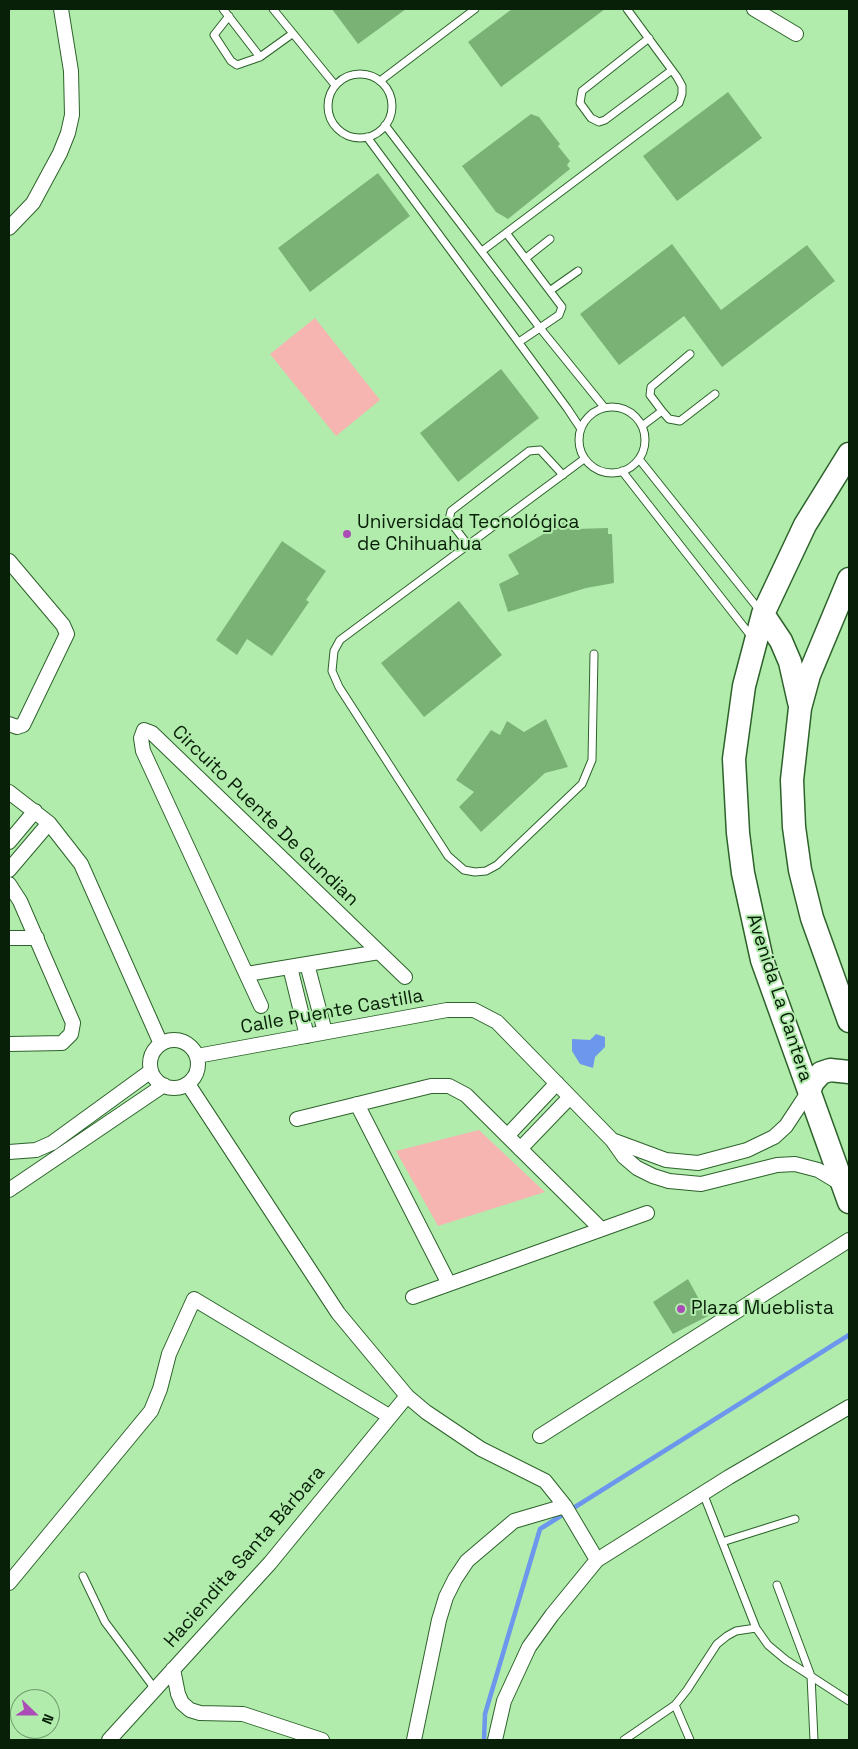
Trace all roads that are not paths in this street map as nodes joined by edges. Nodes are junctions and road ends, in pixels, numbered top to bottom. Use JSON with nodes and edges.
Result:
{"nodes":[{"id":1,"x":61,"y":9,"type":"edge"},
{"id":2,"x":223,"y":9,"type":"edge"},
{"id":3,"x":273,"y":9,"type":"edge"},
{"id":4,"x":475,"y":9,"type":"edge"},
{"id":5,"x":627,"y":9,"type":"edge"},
{"id":6,"x":754,"y":9,"type":"edge"},
{"id":7,"x":229,"y":16,"type":"junction"},
{"id":8,"x":292,"y":34,"type":"junction"},
{"id":9,"x":796,"y":34,"type":"dead end"},
{"id":10,"x":649,"y":38,"type":"junction"},
{"id":11,"x":260,"y":57,"type":"junction"},
{"id":12,"x":672,"y":70,"type":"junction"},
{"id":13,"x":380,"y":81,"type":"junction"},
{"id":14,"x":335,"y":85,"type":"junction"},
{"id":15,"x":385,"y":125,"type":"junction"},
{"id":16,"x":367,"y":137,"type":"junction"},
{"id":17,"x":9,"y":228,"type":"edge"},
{"id":18,"x":507,"y":234,"type":"junction"},
{"id":19,"x":550,"y":239,"type":"dead end"},
{"id":20,"x":482,"y":251,"type":"junction"},
{"id":21,"x":526,"y":258,"type":"junction"},
{"id":22,"x":578,"y":271,"type":"dead end"},
{"id":23,"x":551,"y":290,"type":"junction"},
{"id":24,"x":540,"y":328,"type":"junction"},
{"id":25,"x":520,"y":342,"type":"junction"},
{"id":26,"x":690,"y":354,"type":"dead end"},
{"id":27,"x":715,"y":394,"type":"dead end"},
{"id":28,"x":604,"y":408,"type":"junction"},
{"id":29,"x":662,"y":411,"type":"junction"},
{"id":30,"x":642,"y":426,"type":"junction"},
{"id":31,"x":580,"y":429,"type":"junction"},
{"id":32,"x":849,"y":454,"type":"edge"},
{"id":33,"x":584,"y":459,"type":"junction"},
{"id":34,"x":639,"y":459,"type":"junction"},
{"id":35,"x":622,"y":472,"type":"junction"},
{"id":36,"x":563,"y":475,"type":"junction"},
{"id":37,"x":468,"y":545,"type":"junction"},
{"id":38,"x":9,"y":561,"type":"edge"},
{"id":39,"x":849,"y":579,"type":"edge"},
{"id":40,"x":763,"y":614,"type":"junction"},
{"id":41,"x":754,"y":640,"type":"junction"},
{"id":42,"x":594,"y":654,"type":"dead end"},
{"id":43,"x":800,"y":708,"type":"junction"},
{"id":44,"x":9,"y":724,"type":"edge"},
{"id":45,"x":9,"y":792,"type":"edge"},
{"id":46,"x":35,"y":811,"type":"junction"},
{"id":47,"x":49,"y":823,"type":"junction"},
{"id":48,"x":9,"y":842,"type":"edge"},
{"id":49,"x":9,"y":870,"type":"edge"},
{"id":50,"x":9,"y":884,"type":"edge"},
{"id":51,"x":9,"y":938,"type":"edge"},
{"id":52,"x":37,"y":938,"type":"junction"},
{"id":53,"x":378,"y":952,"type":"junction"},
{"id":54,"x":307,"y":964,"type":"junction"},
{"id":55,"x":290,"y":966,"type":"junction"},
{"id":56,"x":246,"y":974,"type":"junction"},
{"id":57,"x":405,"y":977,"type":"dead end"},
{"id":58,"x":261,"y":1006,"type":"dead end"},
{"id":59,"x":849,"y":1021,"type":"edge"},
{"id":60,"x":325,"y":1032,"type":"junction"},
{"id":61,"x":307,"y":1036,"type":"junction"},
{"id":62,"x":9,"y":1044,"type":"edge"},
{"id":63,"x":161,"y":1044,"type":"junction"},
{"id":64,"x":197,"y":1056,"type":"junction"},
{"id":65,"x":152,"y":1071,"type":"junction"},
{"id":66,"x":849,"y":1072,"type":"edge"},
{"id":67,"x":557,"y":1083,"type":"junction"},
{"id":68,"x":188,"y":1084,"type":"junction"},
{"id":69,"x":164,"y":1085,"type":"junction"},
{"id":70,"x":809,"y":1091,"type":"junction"},
{"id":71,"x":570,"y":1097,"type":"junction"},
{"id":72,"x":357,"y":1104,"type":"junction"},
{"id":73,"x":90,"y":1119,"type":"junction"},
{"id":74,"x":297,"y":1119,"type":"dead end"},
{"id":75,"x":98,"y":1130,"type":"junction"},
{"id":76,"x":507,"y":1136,"type":"junction"},
{"id":77,"x":612,"y":1140,"type":"junction"},
{"id":78,"x":520,"y":1148,"type":"junction"},
{"id":79,"x":747,"y":1150,"type":"junction"},
{"id":80,"x":9,"y":1152,"type":"edge"},
{"id":81,"x":754,"y":1170,"type":"junction"},
{"id":82,"x":9,"y":1190,"type":"edge"},
{"id":83,"x":846,"y":1194,"type":"edge"},
{"id":84,"x":647,"y":1213,"type":"dead end"},
{"id":85,"x":601,"y":1229,"type":"junction"},
{"id":86,"x":849,"y":1240,"type":"edge"},
{"id":87,"x":449,"y":1284,"type":"junction"},
{"id":88,"x":412,"y":1297,"type":"dead end"},
{"id":89,"x":406,"y":1396,"type":"junction"},
{"id":90,"x":849,"y":1407,"type":"edge"},
{"id":91,"x":389,"y":1416,"type":"junction"},
{"id":92,"x":540,"y":1436,"type":"dead end"},
{"id":93,"x":703,"y":1493,"type":"junction"},
{"id":94,"x":565,"y":1506,"type":"junction"},
{"id":95,"x":795,"y":1519,"type":"dead end"},
{"id":96,"x":722,"y":1542,"type":"junction"},
{"id":97,"x":598,"y":1560,"type":"junction"},
{"id":98,"x":13,"y":1568,"type":"edge"},
{"id":99,"x":83,"y":1576,"type":"dead end"},
{"id":100,"x":9,"y":1583,"type":"edge"},
{"id":101,"x":777,"y":1585,"type":"dead end"},
{"id":102,"x":756,"y":1628,"type":"junction"},
{"id":103,"x":172,"y":1670,"type":"junction"},
{"id":104,"x":812,"y":1676,"type":"junction"},
{"id":105,"x":155,"y":1689,"type":"junction"},
{"id":106,"x":849,"y":1701,"type":"edge"},
{"id":107,"x":675,"y":1705,"type":"junction"},
{"id":108,"x":109,"y":1740,"type":"edge"},
{"id":109,"x":322,"y":1740,"type":"edge"},
{"id":110,"x":414,"y":1740,"type":"edge"},
{"id":111,"x":495,"y":1740,"type":"edge"},
{"id":112,"x":624,"y":1740,"type":"edge"},
{"id":113,"x":690,"y":1740,"type":"edge"},
{"id":114,"x":814,"y":1740,"type":"edge"}],
"edges":[{"from":1,"to":17,"type":"street"},
{"from":2,"to":7,"type":"lane"},
{"from":3,"to":8,"type":"lane"},
{"from":4,"to":13,"type":"lane"},
{"from":5,"to":10,"type":"lane"},
{"from":6,"to":9,"type":"street"},
{"from":7,"to":11,"type":"lane"},
{"from":7,"to":11,"type":"lane"},
{"from":8,"to":11,"type":"lane"},
{"from":8,"to":14,"type":"lane"},
{"from":10,"to":12,"type":"lane"},
{"from":10,"to":12,"type":"lane"},
{"from":12,"to":18,"type":"lane"},
{"from":13,"to":14,"type":"lane"},
{"from":13,"to":15,"type":"lane"},
{"from":14,"to":16,"type":"lane"},
{"from":15,"to":16,"type":"lane"},
{"from":15,"to":20,"type":"lane"},
{"from":16,"to":25,"type":"lane"},
{"from":18,"to":20,"type":"lane"},
{"from":18,"to":21,"type":"lane"},
{"from":19,"to":21,"type":"lane"},
{"from":20,"to":24,"type":"lane"},
{"from":21,"to":23,"type":"lane"},
{"from":22,"to":23,"type":"lane"},
{"from":23,"to":24,"type":"lane"},
{"from":24,"to":25,"type":"lane"},
{"from":24,"to":28,"type":"lane"},
{"from":25,"to":31,"type":"lane"},
{"from":26,"to":29,"type":"lane"},
{"from":27,"to":29,"type":"lane"},
{"from":28,"to":30,"type":"lane"},
{"from":28,"to":31,"type":"lane"},
{"from":29,"to":30,"type":"lane"},
{"from":30,"to":34,"type":"lane"},
{"from":31,"to":33,"type":"lane"},
{"from":32,"to":40,"type":"main road","name":"Avenida La Cantera"},
{"from":33,"to":35,"type":"lane"},
{"from":33,"to":36,"type":"lane"},
{"from":34,"to":35,"type":"lane"},
{"from":34,"to":40,"type":"lane"},
{"from":35,"to":41,"type":"lane"},
{"from":36,"to":37,"type":"lane"},
{"from":36,"to":37,"type":"lane"},
{"from":37,"to":42,"type":"lane"},
{"from":38,"to":44,"type":"street"},
{"from":39,"to":43,"type":"main road"},
{"from":40,"to":41,"type":"main road","name":"Avenida La Cantera"},
{"from":40,"to":43,"type":"main road"},
{"from":41,"to":70,"type":"main road","name":"Avenida La Cantera"},
{"from":43,"to":59,"type":"main road"},
{"from":45,"to":46,"type":"street"},
{"from":46,"to":47,"type":"street"},
{"from":46,"to":48,"type":"street"},
{"from":47,"to":49,"type":"street"},
{"from":47,"to":63,"type":"street"},
{"from":50,"to":52,"type":"street"},
{"from":51,"to":52,"type":"street"},
{"from":52,"to":62,"type":"street"},
{"from":53,"to":54,"type":"street"},
{"from":53,"to":56,"type":"street","name":"Circuito Puente De Gundian"},
{"from":53,"to":57,"type":"street","name":"Circuito Puente De Gundian"},
{"from":54,"to":55,"type":"street"},
{"from":54,"to":60,"type":"street"},
{"from":55,"to":56,"type":"street"},
{"from":55,"to":61,"type":"street"},
{"from":56,"to":58,"type":"street","name":"Circuito Puente De Gundian"},
{"from":60,"to":61,"type":"street","name":"Calle Puente Castilla"},
{"from":60,"to":67,"type":"street","name":"Calle Puente Castilla"},
{"from":61,"to":64,"type":"street","name":"Calle Puente Castilla"},
{"from":63,"to":64,"type":"street"},
{"from":63,"to":65,"type":"street"},
{"from":64,"to":68,"type":"street"},
{"from":65,"to":69,"type":"street"},
{"from":65,"to":73,"type":"street"},
{"from":66,"to":70,"type":"main road"},
{"from":67,"to":71,"type":"street"},
{"from":67,"to":76,"type":"street"},
{"from":68,"to":69,"type":"street"},
{"from":68,"to":89,"type":"street"},
{"from":69,"to":75,"type":"street"},
{"from":70,"to":79,"type":"street"},
{"from":70,"to":83,"type":"main road","name":"Avenida La Cantera"},
{"from":71,"to":77,"type":"street"},
{"from":71,"to":78,"type":"street"},
{"from":72,"to":74,"type":"street"},
{"from":72,"to":76,"type":"street"},
{"from":72,"to":87,"type":"street"},
{"from":73,"to":75,"type":"street"},
{"from":73,"to":80,"type":"street"},
{"from":75,"to":82,"type":"street"},
{"from":76,"to":78,"type":"street"},
{"from":77,"to":79,"type":"street"},
{"from":77,"to":81,"type":"street"},
{"from":78,"to":85,"type":"street"},
{"from":79,"to":81,"type":"street"},
{"from":81,"to":83,"type":"street"},
{"from":84,"to":85,"type":"street"},
{"from":85,"to":87,"type":"street"},
{"from":86,"to":92,"type":"street"},
{"from":87,"to":88,"type":"street"},
{"from":89,"to":91,"type":"street","name":"Haciendita Santa Bárbara"},
{"from":89,"to":94,"type":"street"},
{"from":90,"to":93,"type":"street"},
{"from":91,"to":98,"type":"street"},
{"from":91,"to":103,"type":"street","name":"Haciendita Santa Bárbara"},
{"from":93,"to":96,"type":"lane"},
{"from":93,"to":97,"type":"street"},
{"from":94,"to":97,"type":"street"},
{"from":94,"to":110,"type":"street"},
{"from":95,"to":96,"type":"lane"},
{"from":96,"to":102,"type":"lane"},
{"from":97,"to":111,"type":"street"},
{"from":98,"to":100,"type":"street"},
{"from":99,"to":105,"type":"lane"},
{"from":101,"to":104,"type":"lane"},
{"from":102,"to":104,"type":"lane"},
{"from":102,"to":107,"type":"lane"},
{"from":103,"to":105,"type":"street","name":"Haciendita Santa Bárbara"},
{"from":103,"to":109,"type":"street"},
{"from":104,"to":106,"type":"lane"},
{"from":104,"to":114,"type":"lane"},
{"from":105,"to":108,"type":"street","name":"Haciendita Santa Bárbara"},
{"from":107,"to":112,"type":"lane"},
{"from":107,"to":113,"type":"lane"}]}
